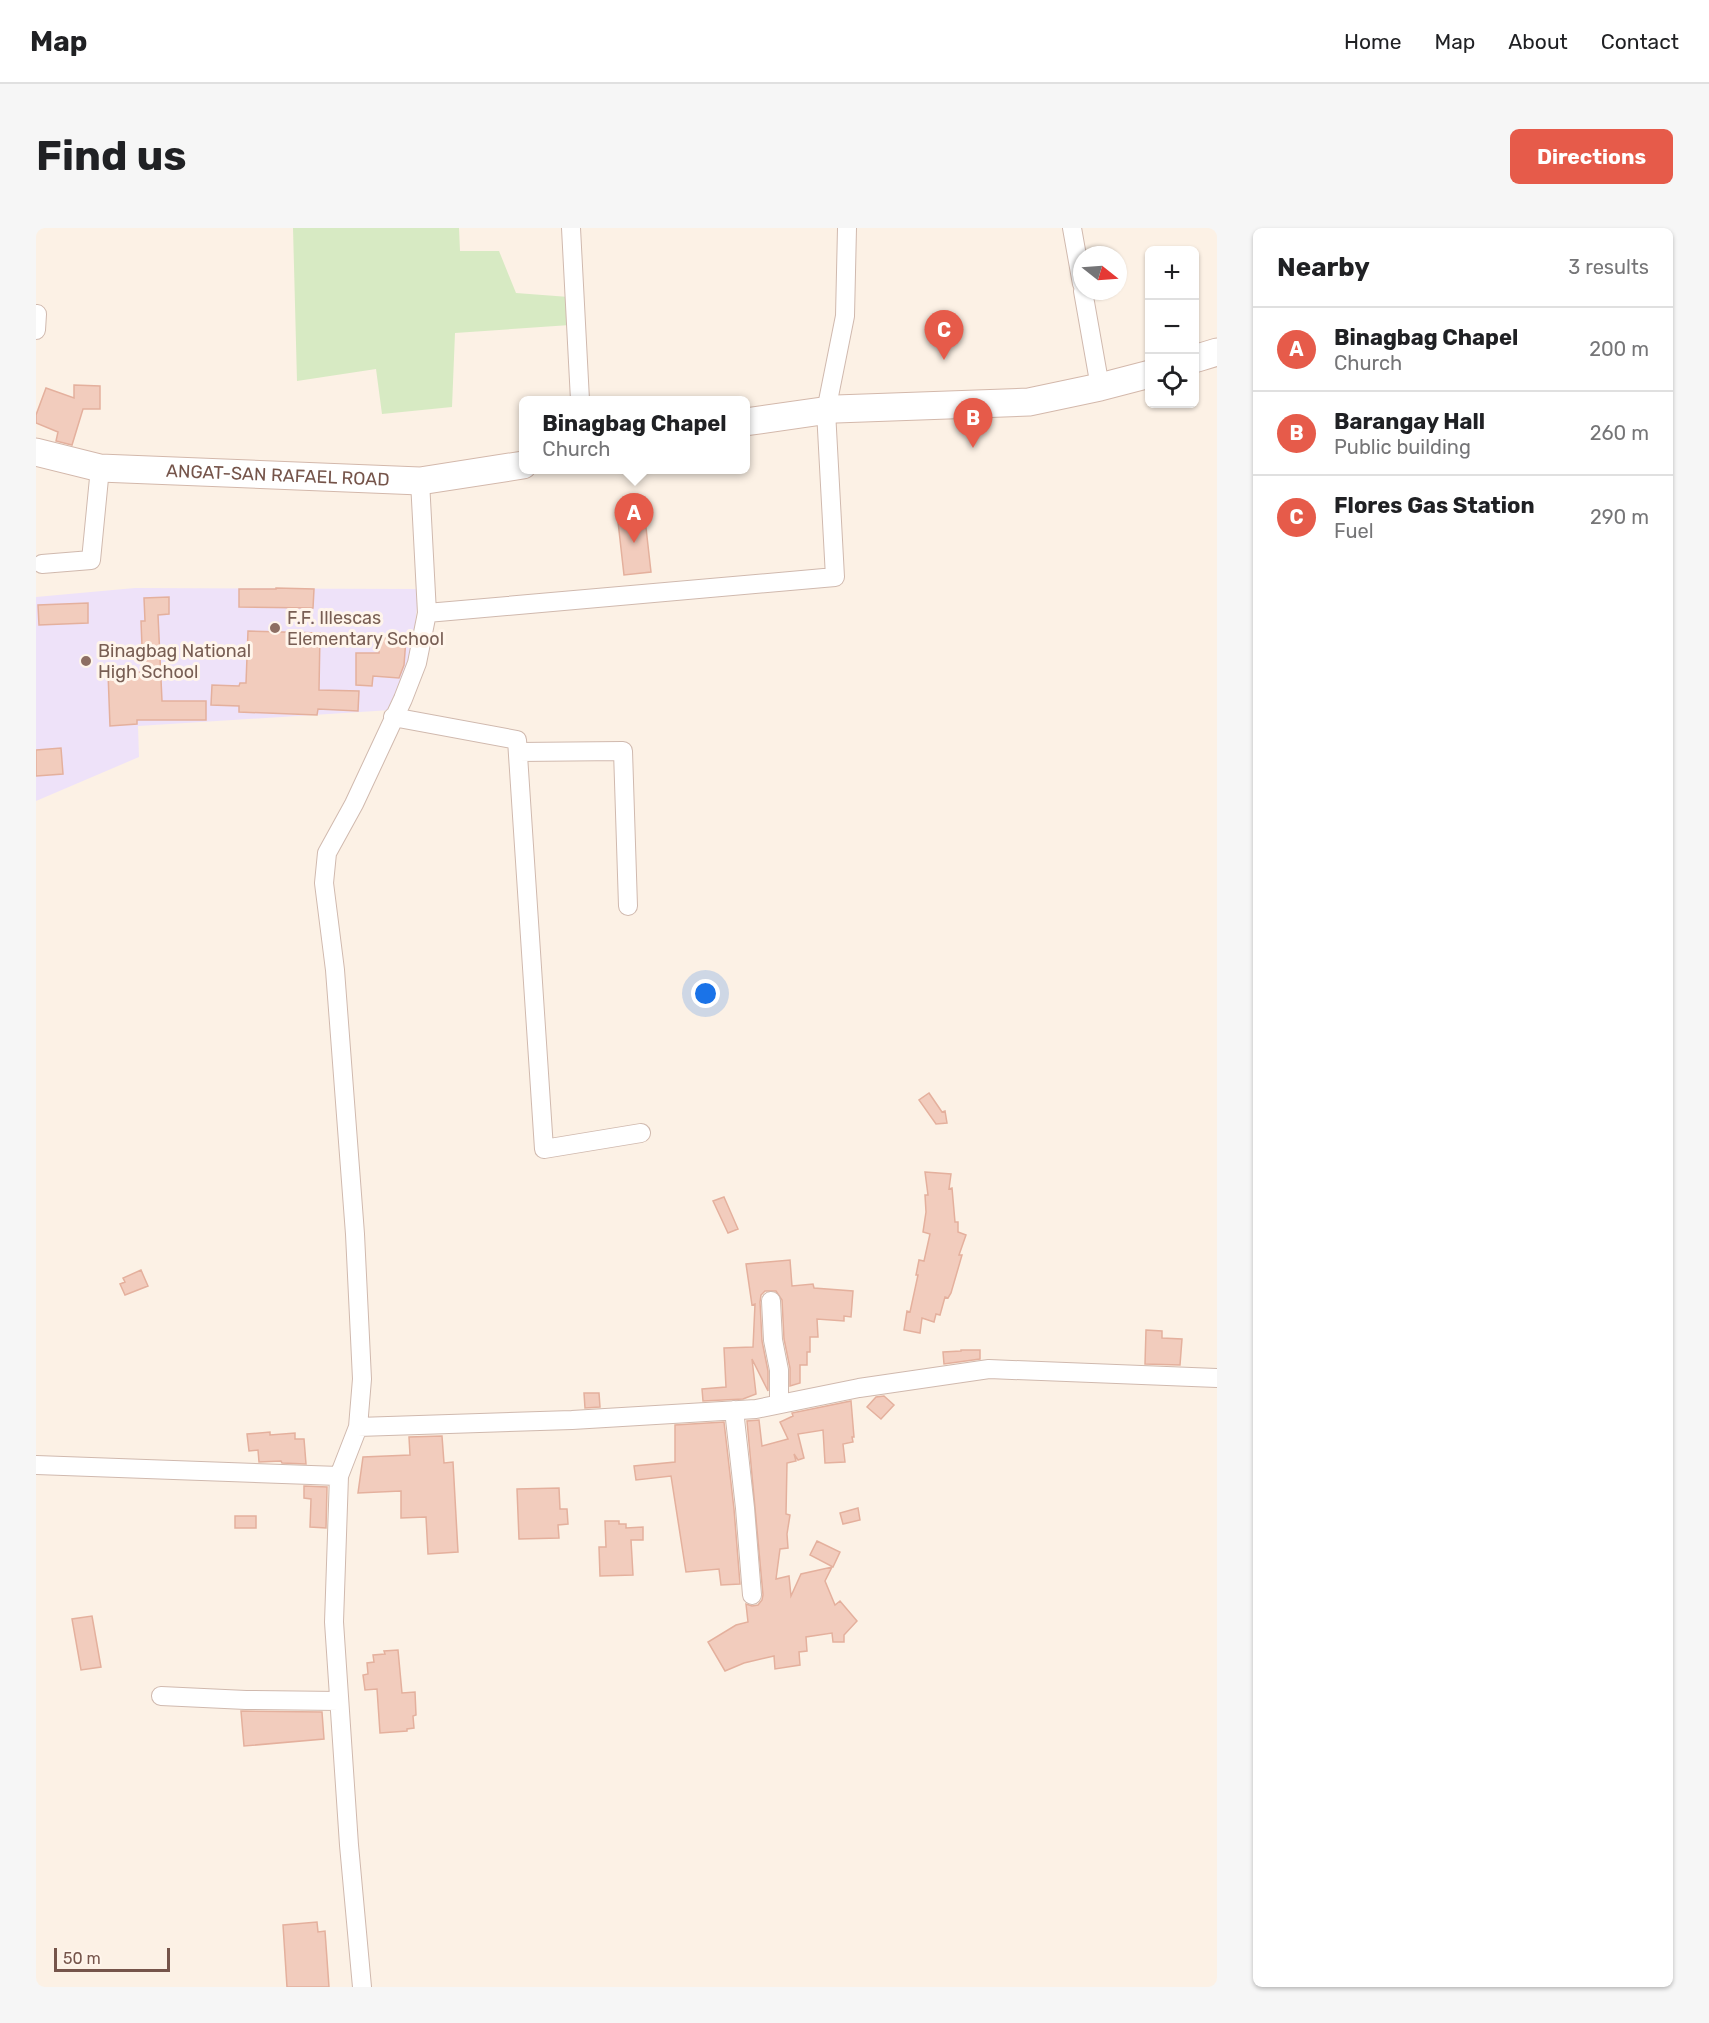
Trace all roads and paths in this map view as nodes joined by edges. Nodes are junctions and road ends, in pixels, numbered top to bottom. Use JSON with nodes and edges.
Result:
{"nodes":[{"id":1,"x":571,"y":228,"type":"edge"},
{"id":2,"x":847,"y":228,"type":"edge"},
{"id":3,"x":1072,"y":228,"type":"edge"},
{"id":4,"x":1075,"y":246,"type":"edge"},
{"id":5,"x":1085,"y":300,"type":"edge"},
{"id":6,"x":1217,"y":352,"type":"edge"},
{"id":7,"x":1199,"y":357,"type":"edge"},
{"id":8,"x":1145,"y":375,"type":"edge"},
{"id":9,"x":1100,"y":387,"type":"junction"},
{"id":10,"x":580,"y":396,"type":"edge"},
{"id":11,"x":826,"y":411,"type":"junction"},
{"id":12,"x":750,"y":421,"type":"edge"},
{"id":13,"x":36,"y":452,"type":"edge"},
{"id":14,"x":519,"y":466,"type":"edge"},
{"id":15,"x":100,"y":468,"type":"junction"},
{"id":16,"x":420,"y":481,"type":"junction"},
{"id":17,"x":42,"y":564,"type":"dead end"},
{"id":18,"x":426,"y":613,"type":"junction"},
{"id":19,"x":393,"y":717,"type":"junction"},
{"id":20,"x":518,"y":752,"type":"junction"},
{"id":21,"x":628,"y":906,"type":"dead end"},
{"id":22,"x":641,"y":1133,"type":"dead end"},
{"id":23,"x":771,"y":1301,"type":"dead end"},
{"id":24,"x":1217,"y":1378,"type":"edge"},
{"id":25,"x":780,"y":1404,"type":"junction"},
{"id":26,"x":734,"y":1410,"type":"junction"},
{"id":27,"x":358,"y":1427,"type":"junction"},
{"id":28,"x":36,"y":1465,"type":"edge"},
{"id":29,"x":339,"y":1476,"type":"junction"},
{"id":30,"x":752,"y":1595,"type":"dead end"},
{"id":31,"x":162,"y":1696,"type":"dead end"},
{"id":32,"x":339,"y":1701,"type":"junction"},
{"id":33,"x":362,"y":1987,"type":"edge"}],
"edges":[{"from":1,"to":10,"type":"street"},
{"from":2,"to":11,"type":"street"},
{"from":3,"to":4,"type":"street"},
{"from":5,"to":9,"type":"street"},
{"from":6,"to":7,"type":"main road"},
{"from":8,"to":9,"type":"main road"},
{"from":9,"to":11,"type":"main road"},
{"from":11,"to":12,"type":"main road"},
{"from":11,"to":18,"type":"street"},
{"from":13,"to":15,"type":"main road","name":"ANGAT-SAN RAFAEL ROAD"},
{"from":14,"to":16,"type":"main road","name":"ANGAT-SAN RAFAEL ROAD"},
{"from":15,"to":16,"type":"main road","name":"ANGAT-SAN RAFAEL ROAD"},
{"from":15,"to":17,"type":"street"},
{"from":16,"to":18,"type":"street"},
{"from":18,"to":19,"type":"street"},
{"from":19,"to":20,"type":"street"},
{"from":19,"to":27,"type":"street"},
{"from":20,"to":21,"type":"street"},
{"from":20,"to":22,"type":"street"},
{"from":23,"to":25,"type":"street"},
{"from":24,"to":25,"type":"street"},
{"from":25,"to":26,"type":"street"},
{"from":26,"to":27,"type":"street"},
{"from":26,"to":30,"type":"street"},
{"from":27,"to":29,"type":"street"},
{"from":28,"to":29,"type":"street"},
{"from":29,"to":32,"type":"street"},
{"from":31,"to":32,"type":"street"},
{"from":32,"to":33,"type":"street"}]}
